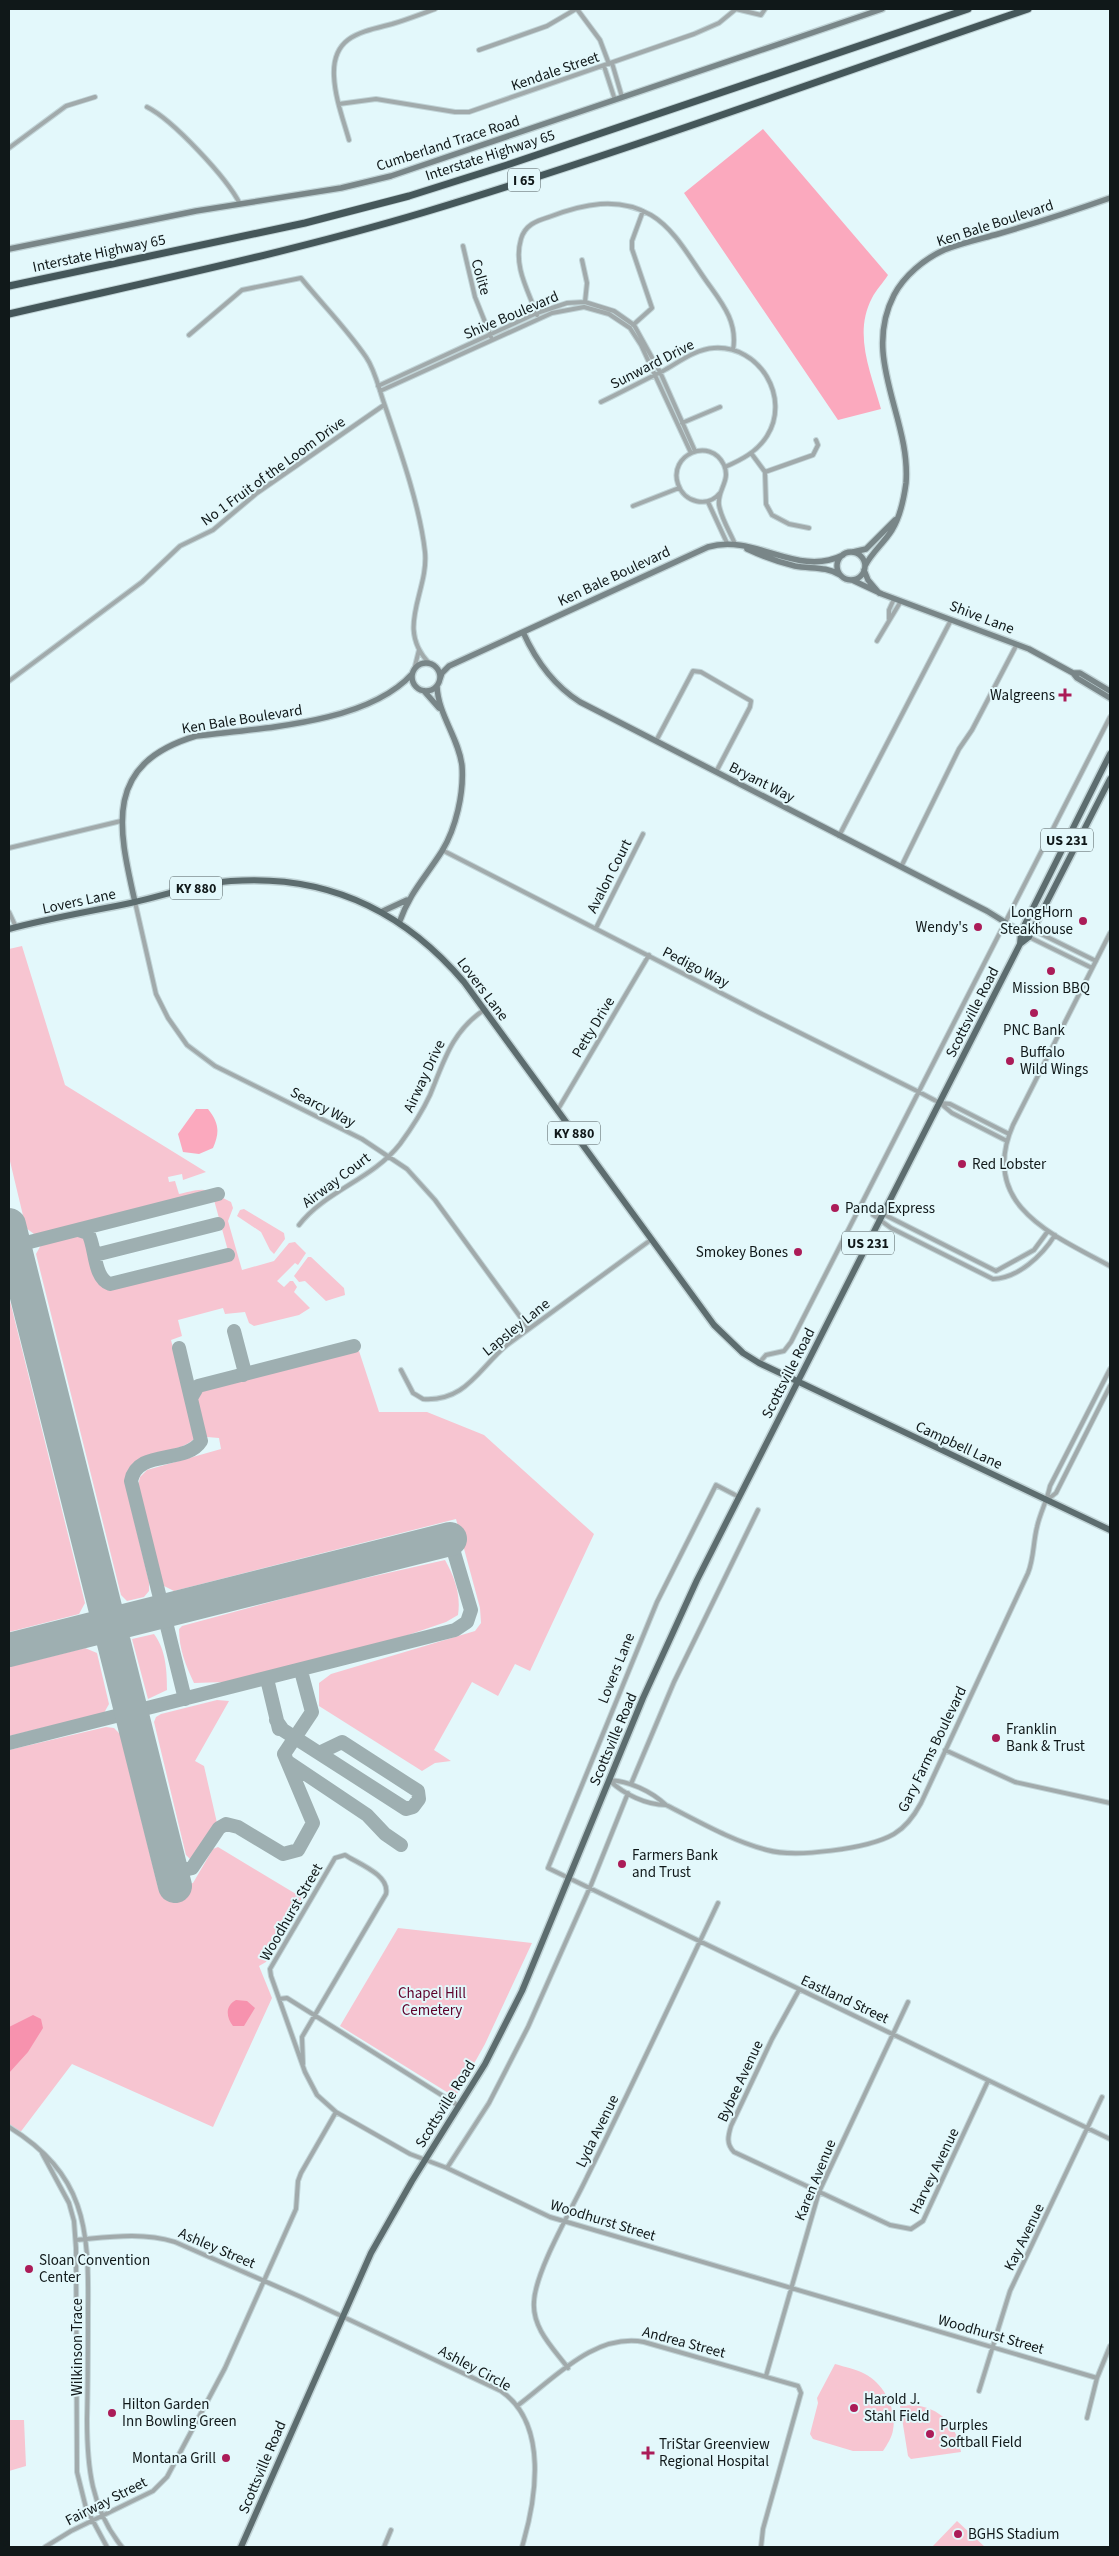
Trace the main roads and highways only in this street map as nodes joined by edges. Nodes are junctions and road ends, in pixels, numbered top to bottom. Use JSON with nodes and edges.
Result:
{"nodes":[{"id":1,"x":882,"y":9,"type":"edge"},
{"id":2,"x":968,"y":9,"type":"edge"},
{"id":3,"x":1028,"y":9,"type":"edge"},
{"id":4,"x":1110,"y":198,"type":"edge"},
{"id":5,"x":9,"y":249,"type":"edge"},
{"id":6,"x":9,"y":286,"type":"edge"},
{"id":7,"x":9,"y":314,"type":"edge"},
{"id":8,"x":896,"y":520,"type":"junction"},
{"id":9,"x":736,"y":544,"type":"junction"},
{"id":10,"x":850,"y":552,"type":"junction"},
{"id":11,"x":843,"y":555,"type":"junction"},
{"id":12,"x":864,"y":568,"type":"junction"},
{"id":13,"x":840,"y":575,"type":"junction"},
{"id":14,"x":852,"y":580,"type":"junction"},
{"id":15,"x":879,"y":593,"type":"junction"},
{"id":16,"x":522,"y":632,"type":"junction"},
{"id":17,"x":432,"y":665,"type":"junction"},
{"id":18,"x":449,"y":666,"type":"junction"},
{"id":19,"x":413,"y":672,"type":"junction"},
{"id":20,"x":1073,"y":673,"type":"junction"},
{"id":21,"x":438,"y":684,"type":"junction"},
{"id":22,"x":400,"y":687,"type":"junction"},
{"id":23,"x":422,"y":691,"type":"junction"},
{"id":24,"x":1110,"y":691,"type":"edge"},
{"id":25,"x":1110,"y":698,"type":"edge"},
{"id":26,"x":444,"y":716,"type":"junction"},
{"id":27,"x":1110,"y":754,"type":"edge"},
{"id":28,"x":1110,"y":778,"type":"edge"},
{"id":29,"x":407,"y":900,"type":"junction"},
{"id":30,"x":135,"y":902,"type":"junction"},
{"id":31,"x":381,"y":912,"type":"junction"},
{"id":32,"x":399,"y":923,"type":"junction"},
{"id":33,"x":1014,"y":925,"type":"junction"},
{"id":34,"x":1024,"y":926,"type":"junction"},
{"id":35,"x":9,"y":929,"type":"edge"},
{"id":36,"x":1021,"y":933,"type":"junction"},
{"id":37,"x":1030,"y":933,"type":"junction"},
{"id":38,"x":1020,"y":944,"type":"junction"},
{"id":39,"x":797,"y":1382,"type":"junction"},
{"id":40,"x":1110,"y":1530,"type":"edge"},
{"id":41,"x":241,"y":2547,"type":"edge"}],
"edges":[{"from":1,"to":5,"type":"main road","name":"Cumberland Trace Road"},
{"from":2,"to":6,"type":"highway","name":"Interstate Highway 65","number":"I 65"},
{"from":3,"to":7,"type":"highway","number":"I 65"},
{"from":4,"to":8,"type":"main road","name":"Ken Bale Boulevard"},
{"from":8,"to":10,"type":"main road","name":"Ken Bale Boulevard"},
{"from":8,"to":12,"type":"main road","name":"Ken Bale Boulevard"},
{"from":9,"to":11,"type":"main road","name":"Ken Bale Boulevard"},
{"from":9,"to":13,"type":"main road","name":"Ken Bale Boulevard"},
{"from":9,"to":16,"type":"main road","name":"Ken Bale Boulevard"},
{"from":10,"to":11,"type":"main road"},
{"from":10,"to":12,"type":"main road"},
{"from":11,"to":13,"type":"main road"},
{"from":12,"to":14,"type":"main road"},
{"from":12,"to":15,"type":"main road"},
{"from":13,"to":14,"type":"main road"},
{"from":14,"to":15,"type":"main road","name":"Shive Lane"},
{"from":15,"to":20,"type":"main road","name":"Shive Lane"},
{"from":16,"to":18,"type":"main road","name":"Ken Bale Boulevard"},
{"from":16,"to":33,"type":"main road","name":"Bryant Way"},
{"from":17,"to":18,"type":"main road","name":"Ken Bale Boulevard"},
{"from":17,"to":19,"type":"main road","name":"Ken Bale Boulevard"},
{"from":17,"to":21,"type":"main road"},
{"from":18,"to":21,"type":"main road"},
{"from":19,"to":22,"type":"main road","name":"Ken Bale Boulevard"},
{"from":19,"to":23,"type":"main road"},
{"from":20,"to":24,"type":"main road","name":"Shive Lane"},
{"from":20,"to":25,"type":"main road","name":"Shive Lane"},
{"from":21,"to":23,"type":"main road"},
{"from":21,"to":26,"type":"main road"},
{"from":22,"to":23,"type":"main road"},
{"from":22,"to":30,"type":"main road","name":"Ken Bale Boulevard"},
{"from":23,"to":26,"type":"main road"},
{"from":26,"to":29,"type":"main road"},
{"from":27,"to":34,"type":"main road","name":"Scottsville Road","number":"US 231"},
{"from":28,"to":37,"type":"main road","name":"Scottsville Road","number":"US 231"},
{"from":29,"to":31,"type":"main road"},
{"from":29,"to":32,"type":"main road"},
{"from":30,"to":31,"type":"main road","name":"Lovers Lane","number":"KY 880"},
{"from":30,"to":35,"type":"main road","name":"Lovers Lane","number":"KY 880"},
{"from":31,"to":32,"type":"main road","name":"Lovers Lane","number":"KY 880"},
{"from":32,"to":39,"type":"main road","name":"Lovers Lane","number":"KY 880"},
{"from":33,"to":34,"type":"main road","name":"Bryant Way"},
{"from":33,"to":36,"type":"main road","name":"Bryant Way"},
{"from":34,"to":36,"type":"main road","name":"Scottsville Road","number":"US 231"},
{"from":34,"to":37,"type":"main road","name":"Bryant Way"},
{"from":36,"to":37,"type":"main road","name":"Bryant Way"},
{"from":36,"to":38,"type":"main road","name":"Scottsville Road","number":"US 231"},
{"from":37,"to":38,"type":"main road","name":"Scottsville Road","number":"US 231"},
{"from":38,"to":39,"type":"main road","name":"Scottsville Road","number":"US 231"},
{"from":39,"to":40,"type":"main road","name":"Campbell Lane"},
{"from":39,"to":41,"type":"main road","name":"Scottsville Road"}]}
